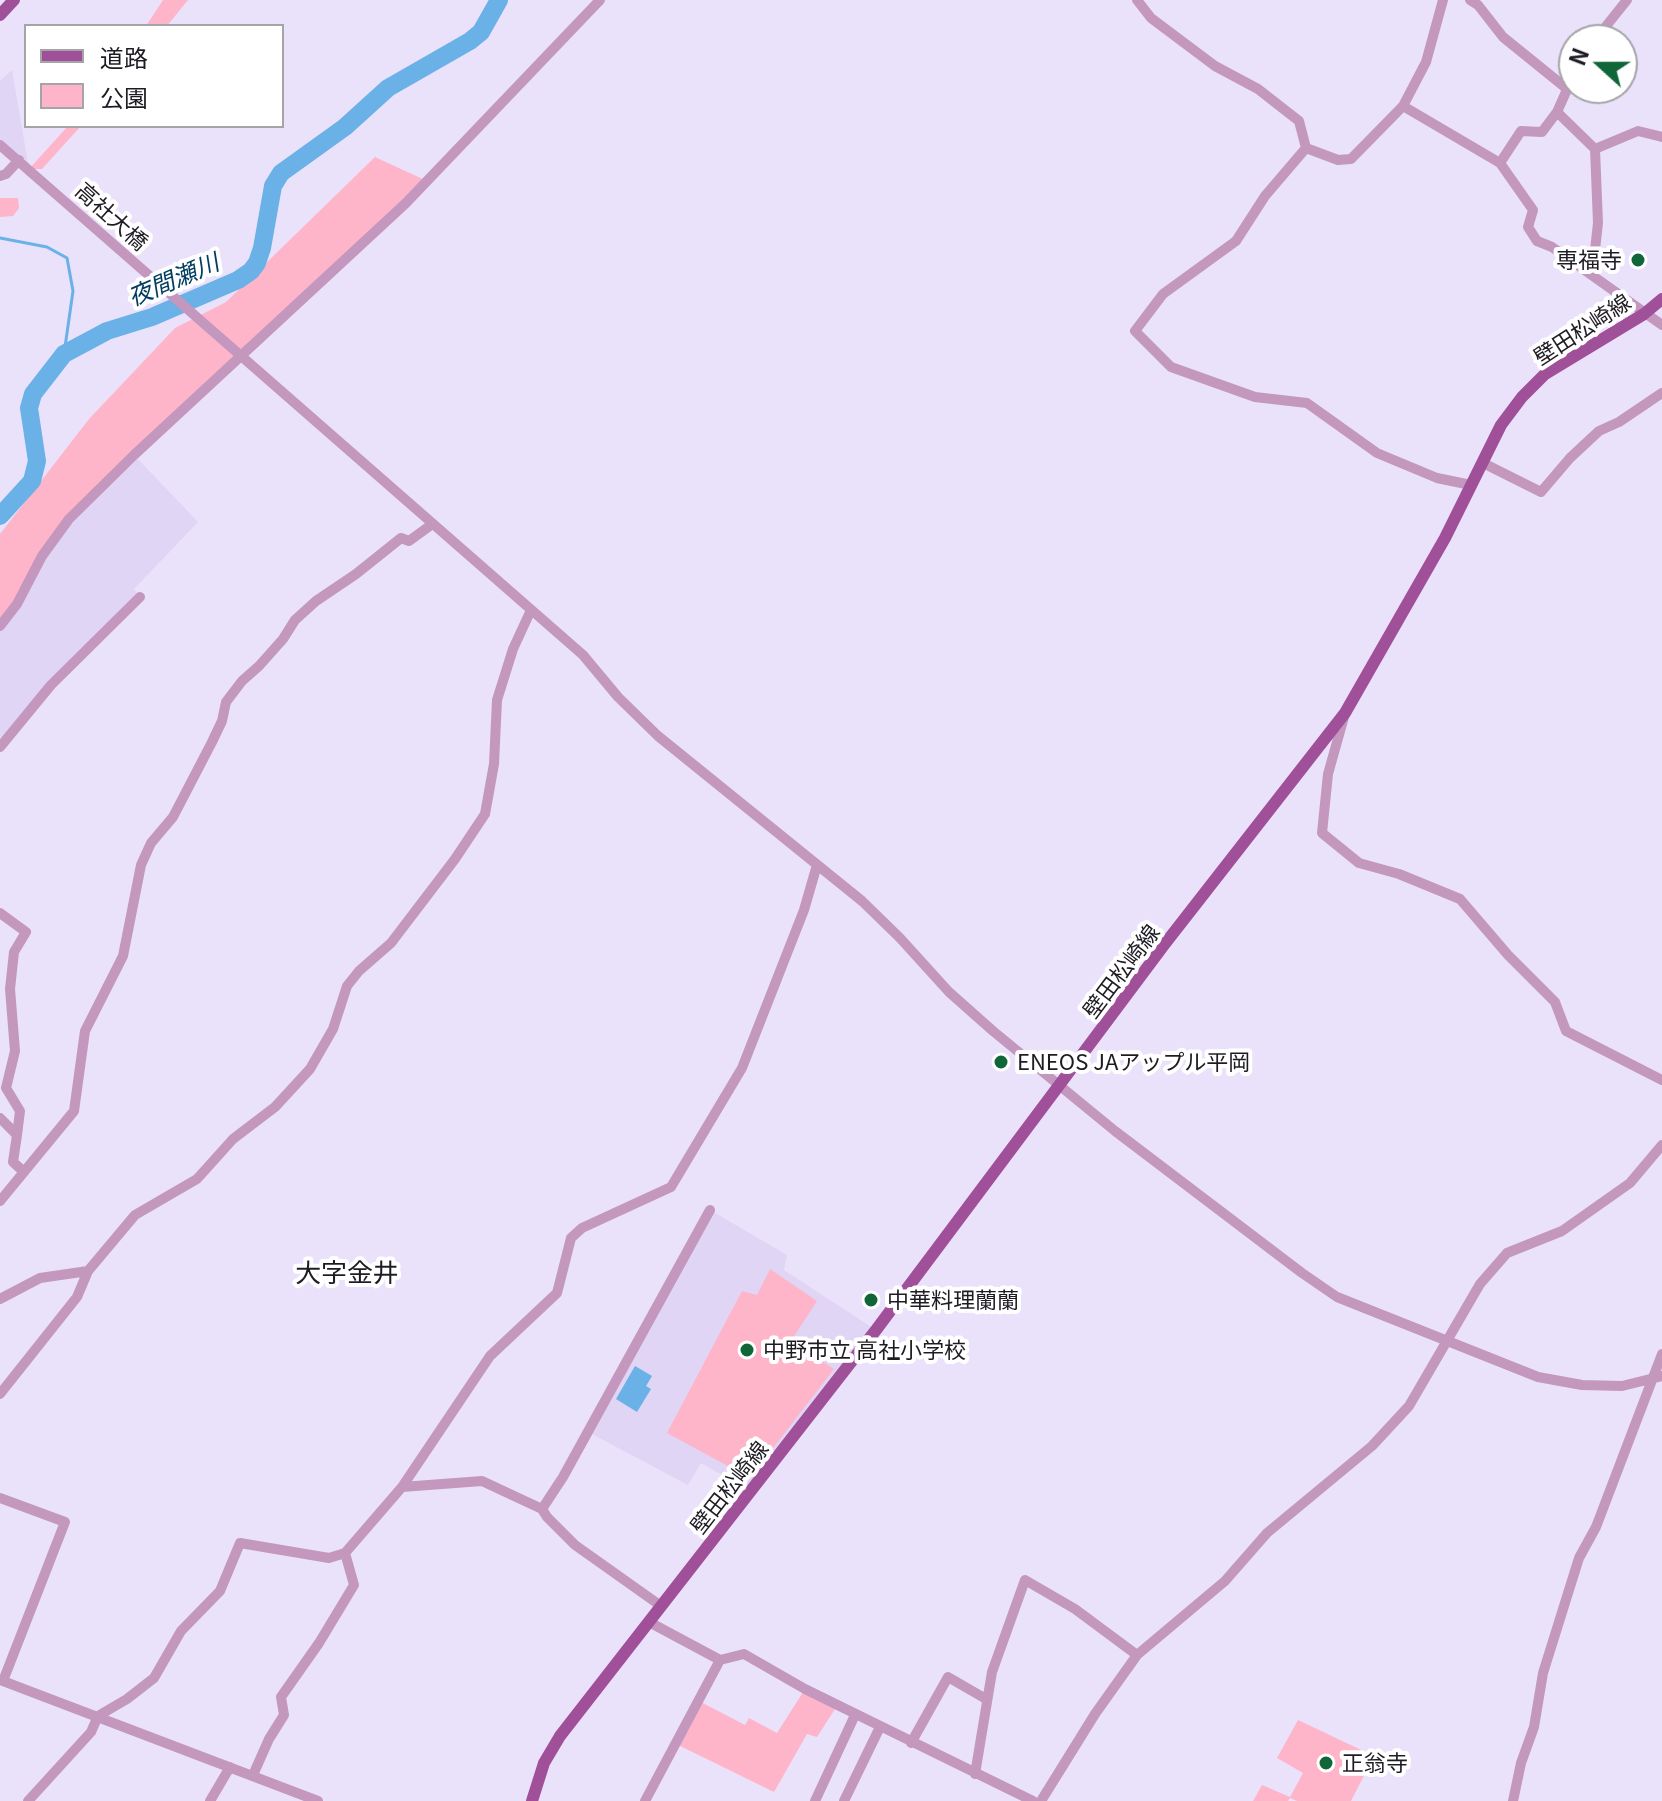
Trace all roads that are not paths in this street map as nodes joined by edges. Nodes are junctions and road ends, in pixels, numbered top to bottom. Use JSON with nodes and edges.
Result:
{"nodes":[{"id":1,"x":14,"y":0,"type":"edge"},
{"id":2,"x":600,"y":0,"type":"edge"},
{"id":3,"x":1137,"y":0,"type":"edge"},
{"id":4,"x":1443,"y":0,"type":"edge"},
{"id":5,"x":1470,"y":0,"type":"edge"},
{"id":6,"x":1627,"y":0,"type":"edge"},
{"id":7,"x":0,"y":15,"type":"edge"},
{"id":8,"x":1608,"y":24,"type":"edge"},
{"id":9,"x":1558,"y":82,"type":"edge"},
{"id":10,"x":1560,"y":104,"type":"edge"},
{"id":11,"x":1403,"y":106,"type":"junction"},
{"id":12,"x":1557,"y":112,"type":"junction"},
{"id":13,"x":1662,"y":137,"type":"edge"},
{"id":14,"x":0,"y":145,"type":"edge"},
{"id":15,"x":1306,"y":148,"type":"junction"},
{"id":16,"x":1595,"y":149,"type":"junction"},
{"id":17,"x":19,"y":160,"type":"junction"},
{"id":18,"x":1500,"y":163,"type":"junction"},
{"id":19,"x":0,"y":176,"type":"edge"},
{"id":20,"x":1586,"y":270,"type":"junction"},
{"id":21,"x":1662,"y":299,"type":"edge"},
{"id":22,"x":1644,"y":314,"type":"junction"},
{"id":23,"x":1662,"y":325,"type":"edge"},
{"id":24,"x":241,"y":358,"type":"junction"},
{"id":25,"x":1662,"y":393,"type":"edge"},
{"id":26,"x":1483,"y":463,"type":"junction"},
{"id":27,"x":1471,"y":485,"type":"junction"},
{"id":28,"x":431,"y":525,"type":"junction"},
{"id":29,"x":140,"y":597,"type":"dead end"},
{"id":30,"x":531,"y":610,"type":"junction"},
{"id":31,"x":0,"y":626,"type":"edge"},
{"id":32,"x":1345,"y":713,"type":"junction"},
{"id":33,"x":0,"y":747,"type":"edge"},
{"id":34,"x":817,"y":865,"type":"junction"},
{"id":35,"x":0,"y":913,"type":"edge"},
{"id":36,"x":0,"y":984,"type":"edge"},
{"id":37,"x":10,"y":993,"type":"junction"},
{"id":38,"x":1662,"y":1080,"type":"edge"},
{"id":39,"x":1059,"y":1086,"type":"junction"},
{"id":40,"x":0,"y":1118,"type":"edge"},
{"id":41,"x":17,"y":1135,"type":"junction"},
{"id":42,"x":1662,"y":1145,"type":"edge"},
{"id":43,"x":24,"y":1172,"type":"junction"},
{"id":44,"x":1,"y":1197,"type":"edge"},
{"id":45,"x":710,"y":1210,"type":"dead end"},
{"id":46,"x":88,"y":1271,"type":"junction"},
{"id":47,"x":0,"y":1299,"type":"edge"},
{"id":48,"x":1447,"y":1341,"type":"junction"},
{"id":49,"x":1662,"y":1354,"type":"edge"},
{"id":50,"x":1657,"y":1377,"type":"edge"},
{"id":51,"x":0,"y":1394,"type":"edge"},
{"id":52,"x":402,"y":1487,"type":"junction"},
{"id":53,"x":0,"y":1498,"type":"edge"},
{"id":54,"x":542,"y":1509,"type":"junction"},
{"id":55,"x":345,"y":1553,"type":"junction"},
{"id":56,"x":661,"y":1606,"type":"junction"},
{"id":57,"x":649,"y":1622,"type":"junction"},
{"id":58,"x":1137,"y":1655,"type":"junction"},
{"id":59,"x":720,"y":1660,"type":"junction"},
{"id":60,"x":1,"y":1680,"type":"edge"},
{"id":61,"x":986,"y":1699,"type":"junction"},
{"id":62,"x":855,"y":1715,"type":"junction"},
{"id":63,"x":98,"y":1716,"type":"junction"},
{"id":64,"x":880,"y":1727,"type":"junction"},
{"id":65,"x":911,"y":1743,"type":"junction"},
{"id":66,"x":230,"y":1767,"type":"junction"},
{"id":67,"x":975,"y":1774,"type":"junction"},
{"id":68,"x":253,"y":1775,"type":"junction"},
{"id":69,"x":28,"y":1801,"type":"edge"},
{"id":70,"x":210,"y":1801,"type":"edge"},
{"id":71,"x":318,"y":1801,"type":"edge"},
{"id":72,"x":532,"y":1801,"type":"edge"},
{"id":73,"x":645,"y":1801,"type":"edge"},
{"id":74,"x":815,"y":1801,"type":"edge"},
{"id":75,"x":844,"y":1801,"type":"edge"},
{"id":76,"x":1033,"y":1801,"type":"edge"},
{"id":77,"x":1041,"y":1801,"type":"edge"},
{"id":78,"x":1513,"y":1801,"type":"edge"}],
"edges":[{"from":1,"to":7,"type":"main road"},
{"from":2,"to":24,"type":"street"},
{"from":3,"to":15,"type":"street"},
{"from":4,"to":11,"type":"street"},
{"from":5,"to":9,"type":"street"},
{"from":6,"to":8,"type":"street"},
{"from":10,"to":12,"type":"street"},
{"from":11,"to":15,"type":"street"},
{"from":11,"to":18,"type":"street"},
{"from":12,"to":16,"type":"street"},
{"from":12,"to":18,"type":"street"},
{"from":13,"to":16,"type":"street"},
{"from":14,"to":17,"type":"street","name":"高社大橋"},
{"from":15,"to":27,"type":"street"},
{"from":16,"to":20,"type":"street"},
{"from":17,"to":19,"type":"street"},
{"from":17,"to":24,"type":"street","name":"高社大橋"},
{"from":18,"to":20,"type":"street"},
{"from":20,"to":22,"type":"street"},
{"from":21,"to":22,"type":"main road","name":"壁田松崎線"},
{"from":22,"to":23,"type":"street"},
{"from":22,"to":26,"type":"main road","name":"壁田松崎線"},
{"from":24,"to":28,"type":"street","name":"高社大橋"},
{"from":24,"to":31,"type":"street"},
{"from":25,"to":26,"type":"street"},
{"from":26,"to":27,"type":"main road","name":"壁田松崎線"},
{"from":27,"to":32,"type":"main road","name":"壁田松崎線"},
{"from":28,"to":30,"type":"street","name":"高社大橋"},
{"from":28,"to":43,"type":"street"},
{"from":29,"to":33,"type":"street"},
{"from":30,"to":34,"type":"street","name":"高社大橋"},
{"from":30,"to":46,"type":"street"},
{"from":32,"to":38,"type":"street"},
{"from":32,"to":39,"type":"main road","name":"壁田松崎線"},
{"from":34,"to":39,"type":"street","name":"高社大橋"},
{"from":34,"to":52,"type":"street"},
{"from":35,"to":37,"type":"street"},
{"from":36,"to":37,"type":"street"},
{"from":37,"to":41,"type":"street"},
{"from":39,"to":48,"type":"street","name":"高社大橋"},
{"from":39,"to":56,"type":"main road","name":"壁田松崎線"},
{"from":40,"to":41,"type":"street"},
{"from":41,"to":43,"type":"street"},
{"from":42,"to":48,"type":"street"},
{"from":43,"to":44,"type":"street"},
{"from":45,"to":54,"type":"street"},
{"from":46,"to":47,"type":"street"},
{"from":46,"to":51,"type":"street"},
{"from":48,"to":50,"type":"street","name":"高社大橋"},
{"from":48,"to":58,"type":"street"},
{"from":49,"to":50,"type":"street"},
{"from":50,"to":78,"type":"street"},
{"from":52,"to":54,"type":"street"},
{"from":52,"to":55,"type":"street"},
{"from":53,"to":60,"type":"street"},
{"from":54,"to":56,"type":"street"},
{"from":55,"to":63,"type":"street"},
{"from":55,"to":68,"type":"street"},
{"from":56,"to":57,"type":"main road","name":"壁田松崎線"},
{"from":57,"to":59,"type":"street"},
{"from":57,"to":72,"type":"main road","name":"壁田松崎線"},
{"from":58,"to":61,"type":"street"},
{"from":58,"to":77,"type":"street"},
{"from":59,"to":62,"type":"street"},
{"from":59,"to":73,"type":"street"},
{"from":60,"to":63,"type":"street"},
{"from":61,"to":65,"type":"street"},
{"from":61,"to":67,"type":"street"},
{"from":62,"to":64,"type":"street"},
{"from":62,"to":74,"type":"street"},
{"from":63,"to":66,"type":"street"},
{"from":63,"to":69,"type":"street"},
{"from":64,"to":65,"type":"street"},
{"from":64,"to":75,"type":"street"},
{"from":65,"to":67,"type":"street"},
{"from":66,"to":68,"type":"street"},
{"from":66,"to":70,"type":"street"},
{"from":67,"to":76,"type":"street"},
{"from":68,"to":71,"type":"street"}]}
